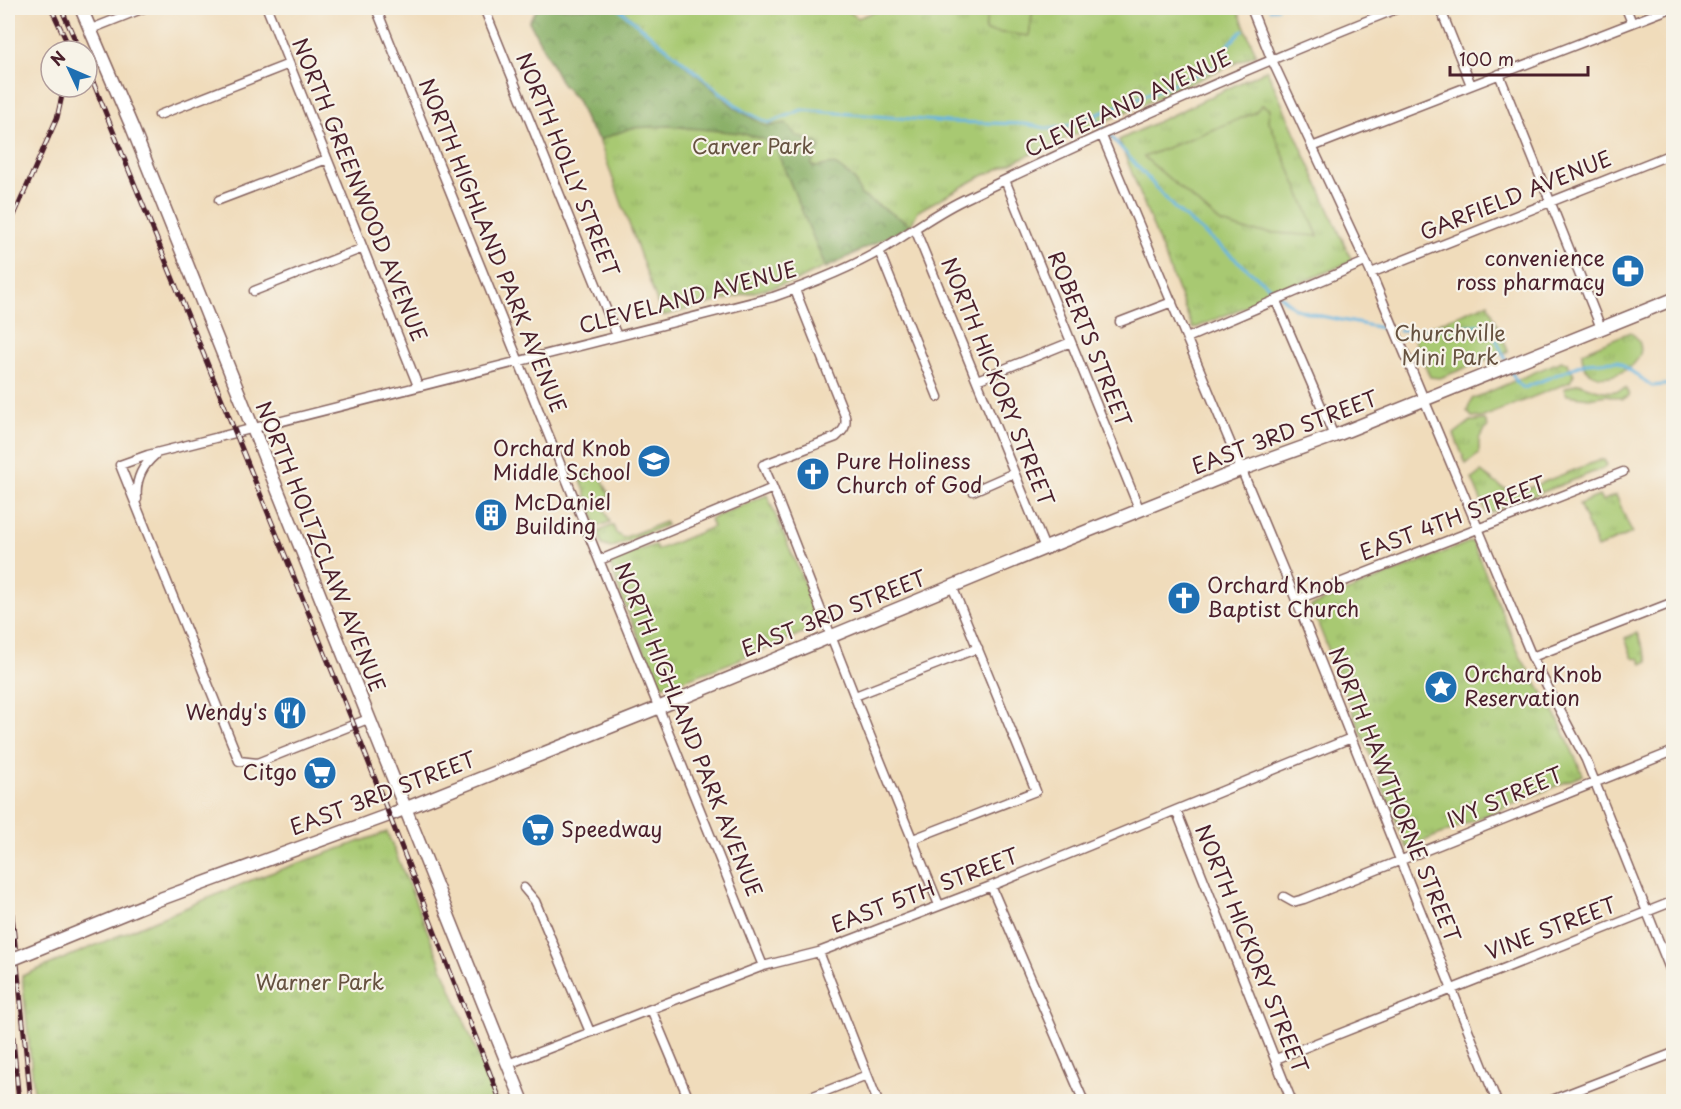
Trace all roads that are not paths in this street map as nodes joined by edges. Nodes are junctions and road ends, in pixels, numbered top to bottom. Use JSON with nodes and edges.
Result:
{"nodes":[{"id":1,"x":81,"y":8,"type":"edge"},
{"id":2,"x":144,"y":8,"type":"edge"},
{"id":3,"x":267,"y":8,"type":"edge"},
{"id":4,"x":376,"y":8,"type":"edge"},
{"id":5,"x":484,"y":8,"type":"edge"},
{"id":6,"x":1251,"y":8,"type":"edge"},
{"id":7,"x":1399,"y":8,"type":"edge"},
{"id":8,"x":1440,"y":8,"type":"edge"},
{"id":9,"x":1626,"y":8,"type":"edge"},
{"id":10,"x":1671,"y":8,"type":"edge"},
{"id":11,"x":1632,"y":23,"type":"junction"},
{"id":12,"x":91,"y":29,"type":"junction"},
{"id":13,"x":1271,"y":58,"type":"junction"},
{"id":14,"x":289,"y":64,"type":"junction"},
{"id":15,"x":1499,"y":74,"type":"junction"},
{"id":16,"x":1471,"y":85,"type":"junction"},
{"id":17,"x":159,"y":116,"type":"dead end"},
{"id":18,"x":1102,"y":136,"type":"junction"},
{"id":19,"x":1312,"y":147,"type":"junction"},
{"id":20,"x":1674,"y":153,"type":"edge"},
{"id":21,"x":327,"y":159,"type":"junction"},
{"id":22,"x":1005,"y":180,"type":"junction"},
{"id":23,"x":219,"y":200,"type":"dead end"},
{"id":24,"x":1552,"y":201,"type":"junction"},
{"id":25,"x":915,"y":229,"type":"junction"},
{"id":26,"x":363,"y":248,"type":"junction"},
{"id":27,"x":879,"y":251,"type":"junction"},
{"id":28,"x":1365,"y":262,"type":"junction"},
{"id":29,"x":1371,"y":273,"type":"junction"},
{"id":30,"x":795,"y":290,"type":"junction"},
{"id":31,"x":254,"y":291,"type":"dead end"},
{"id":32,"x":1674,"y":299,"type":"edge"},
{"id":33,"x":1276,"y":301,"type":"junction"},
{"id":34,"x":1172,"y":302,"type":"junction"},
{"id":35,"x":1120,"y":322,"type":"dead end"},
{"id":36,"x":1601,"y":328,"type":"junction"},
{"id":37,"x":617,"y":336,"type":"junction"},
{"id":38,"x":1187,"y":338,"type":"junction"},
{"id":39,"x":1071,"y":342,"type":"junction"},
{"id":40,"x":520,"y":362,"type":"junction"},
{"id":41,"x":977,"y":380,"type":"junction"},
{"id":42,"x":418,"y":386,"type":"junction"},
{"id":43,"x":938,"y":397,"type":"dead end"},
{"id":44,"x":1425,"y":399,"type":"junction"},
{"id":45,"x":252,"y":430,"type":"junction"},
{"id":46,"x":1334,"y":436,"type":"junction"},
{"id":47,"x":158,"y":452,"type":"junction"},
{"id":48,"x":1240,"y":470,"type":"junction"},
{"id":49,"x":1623,"y":471,"type":"dead end"},
{"id":50,"x":1014,"y":473,"type":"junction"},
{"id":51,"x":773,"y":488,"type":"junction"},
{"id":52,"x":973,"y":491,"type":"dead end"},
{"id":53,"x":1140,"y":512,"type":"junction"},
{"id":54,"x":141,"y":517,"type":"junction"},
{"id":55,"x":1478,"y":529,"type":"junction"},
{"id":56,"x":1045,"y":548,"type":"junction"},
{"id":57,"x":600,"y":560,"type":"junction"},
{"id":58,"x":952,"y":586,"type":"junction"},
{"id":59,"x":1296,"y":600,"type":"junction"},
{"id":60,"x":1674,"y":602,"type":"edge"},
{"id":61,"x":832,"y":635,"type":"junction"},
{"id":62,"x":978,"y":648,"type":"junction"},
{"id":63,"x":1532,"y":657,"type":"junction"},
{"id":64,"x":855,"y":696,"type":"junction"},
{"id":65,"x":660,"y":707,"type":"junction"},
{"id":66,"x":368,"y":719,"type":"junction"},
{"id":67,"x":1351,"y":738,"type":"junction"},
{"id":68,"x":1674,"y":751,"type":"edge"},
{"id":69,"x":1594,"y":781,"type":"junction"},
{"id":70,"x":406,"y":808,"type":"junction"},
{"id":71,"x":1176,"y":810,"type":"junction"},
{"id":72,"x":913,"y":839,"type":"junction"},
{"id":73,"x":1401,"y":861,"type":"junction"},
{"id":74,"x":991,"y":886,"type":"junction"},
{"id":75,"x":524,"y":888,"type":"dead end"},
{"id":76,"x":1284,"y":897,"type":"dead end"},
{"id":77,"x":1674,"y":901,"type":"edge"},
{"id":78,"x":939,"y":905,"type":"junction"},
{"id":79,"x":1646,"y":912,"type":"junction"},
{"id":80,"x":819,"y":952,"type":"junction"},
{"id":81,"x":8,"y":961,"type":"edge"},
{"id":82,"x":763,"y":966,"type":"junction"},
{"id":83,"x":1674,"y":979,"type":"edge"},
{"id":84,"x":1452,"y":988,"type":"junction"},
{"id":85,"x":651,"y":1009,"type":"junction"},
{"id":86,"x":590,"y":1032,"type":"junction"},
{"id":87,"x":1674,"y":1053,"type":"edge"},
{"id":88,"x":1276,"y":1059,"type":"junction"},
{"id":89,"x":508,"y":1064,"type":"junction"},
{"id":90,"x":867,"y":1075,"type":"junction"},
{"id":91,"x":523,"y":1101,"type":"edge"},
{"id":92,"x":690,"y":1101,"type":"edge"},
{"id":93,"x":798,"y":1101,"type":"edge"},
{"id":94,"x":878,"y":1101,"type":"edge"},
{"id":95,"x":1084,"y":1101,"type":"edge"},
{"id":96,"x":1292,"y":1101,"type":"edge"},
{"id":97,"x":1497,"y":1101,"type":"edge"},
{"id":98,"x":1547,"y":1101,"type":"edge"}],
"edges":[{"from":1,"to":12,"type":"main road","name":"NORTH HOLTZCLAW AVENUE"},
{"from":2,"to":12,"type":"street"},
{"from":3,"to":14,"type":"street","name":"NORTH GREENWOOD AVENUE"},
{"from":4,"to":40,"type":"street","name":"NORTH HIGHLAND PARK AVENUE"},
{"from":5,"to":37,"type":"street","name":"NORTH HOLLY STREET"},
{"from":6,"to":13,"type":"street"},
{"from":7,"to":13,"type":"street","name":"CLEVELAND AVENUE"},
{"from":8,"to":16,"type":"street"},
{"from":9,"to":11,"type":"street"},
{"from":10,"to":11,"type":"street"},
{"from":11,"to":15,"type":"street"},
{"from":12,"to":45,"type":"main road","name":"NORTH HOLTZCLAW AVENUE"},
{"from":13,"to":18,"type":"street","name":"CLEVELAND AVENUE"},
{"from":13,"to":19,"type":"street"},
{"from":14,"to":17,"type":"street"},
{"from":14,"to":21,"type":"street","name":"NORTH GREENWOOD AVENUE"},
{"from":15,"to":16,"type":"street"},
{"from":15,"to":24,"type":"street"},
{"from":16,"to":19,"type":"street"},
{"from":18,"to":22,"type":"street","name":"CLEVELAND AVENUE"},
{"from":18,"to":34,"type":"street","name":"NORTH HAWTHORNE STREET"},
{"from":19,"to":28,"type":"street"},
{"from":20,"to":24,"type":"street","name":"GARFIELD AVENUE"},
{"from":21,"to":23,"type":"street"},
{"from":21,"to":26,"type":"street","name":"NORTH GREENWOOD AVENUE"},
{"from":22,"to":25,"type":"street","name":"CLEVELAND AVENUE"},
{"from":22,"to":39,"type":"street","name":"ROBERTS STREET"},
{"from":24,"to":29,"type":"street","name":"GARFIELD AVENUE"},
{"from":24,"to":36,"type":"street"},
{"from":25,"to":27,"type":"street","name":"CLEVELAND AVENUE"},
{"from":25,"to":41,"type":"street","name":"NORTH HICKORY STREET"},
{"from":26,"to":31,"type":"street"},
{"from":26,"to":42,"type":"street","name":"NORTH GREENWOOD AVENUE"},
{"from":27,"to":30,"type":"street","name":"CLEVELAND AVENUE"},
{"from":27,"to":43,"type":"street"},
{"from":28,"to":29,"type":"street"},
{"from":28,"to":33,"type":"street"},
{"from":29,"to":44,"type":"street"},
{"from":30,"to":37,"type":"street","name":"CLEVELAND AVENUE"},
{"from":30,"to":51,"type":"street"},
{"from":32,"to":36,"type":"main road","name":"EAST 3RD STREET"},
{"from":33,"to":38,"type":"street"},
{"from":33,"to":46,"type":"street"},
{"from":34,"to":35,"type":"street"},
{"from":34,"to":38,"type":"street","name":"NORTH HAWTHORNE STREET"},
{"from":36,"to":44,"type":"main road","name":"EAST 3RD STREET"},
{"from":37,"to":40,"type":"street","name":"CLEVELAND AVENUE"},
{"from":38,"to":48,"type":"street","name":"NORTH HAWTHORNE STREET"},
{"from":39,"to":41,"type":"street"},
{"from":39,"to":53,"type":"street","name":"ROBERTS STREET"},
{"from":40,"to":42,"type":"street","name":"CLEVELAND AVENUE"},
{"from":40,"to":57,"type":"street","name":"NORTH HIGHLAND PARK AVENUE"},
{"from":41,"to":50,"type":"street","name":"NORTH HICKORY STREET"},
{"from":42,"to":45,"type":"street","name":"CLEVELAND AVENUE"},
{"from":44,"to":46,"type":"main road","name":"EAST 3RD STREET"},
{"from":44,"to":55,"type":"street"},
{"from":45,"to":47,"type":"street","name":"CLEVELAND AVENUE"},
{"from":45,"to":66,"type":"main road","name":"NORTH HOLTZCLAW AVENUE"},
{"from":46,"to":48,"type":"main road","name":"EAST 3RD STREET"},
{"from":47,"to":54,"type":"street"},
{"from":47,"to":54,"type":"street","name":"CLEVELAND AVENUE"},
{"from":48,"to":53,"type":"main road","name":"EAST 3RD STREET"},
{"from":48,"to":59,"type":"street","name":"NORTH HAWTHORNE STREET"},
{"from":49,"to":55,"type":"street","name":"EAST 4TH STREET"},
{"from":50,"to":52,"type":"street"},
{"from":50,"to":56,"type":"street","name":"NORTH HICKORY STREET"},
{"from":51,"to":57,"type":"street"},
{"from":51,"to":61,"type":"street"},
{"from":53,"to":56,"type":"main road","name":"EAST 3RD STREET"},
{"from":54,"to":66,"type":"street"},
{"from":55,"to":59,"type":"street","name":"EAST 4TH STREET"},
{"from":55,"to":63,"type":"street"},
{"from":56,"to":58,"type":"main road","name":"EAST 3RD STREET"},
{"from":57,"to":65,"type":"street","name":"NORTH HIGHLAND PARK AVENUE"},
{"from":58,"to":61,"type":"main road","name":"EAST 3RD STREET"},
{"from":58,"to":62,"type":"street"},
{"from":59,"to":67,"type":"street","name":"NORTH HAWTHORNE STREET"},
{"from":60,"to":63,"type":"street"},
{"from":61,"to":64,"type":"street"},
{"from":61,"to":65,"type":"main road","name":"EAST 3RD STREET"},
{"from":62,"to":64,"type":"street"},
{"from":62,"to":72,"type":"street"},
{"from":63,"to":69,"type":"street"},
{"from":64,"to":72,"type":"street"},
{"from":65,"to":70,"type":"main road","name":"EAST 3RD STREET"},
{"from":65,"to":82,"type":"street","name":"NORTH HIGHLAND PARK AVENUE"},
{"from":66,"to":70,"type":"main road","name":"NORTH HOLTZCLAW AVENUE"},
{"from":67,"to":71,"type":"street","name":"EAST 5TH STREET"},
{"from":67,"to":73,"type":"street","name":"NORTH HAWTHORNE STREET"},
{"from":68,"to":69,"type":"street","name":"IVY STREET"},
{"from":69,"to":73,"type":"street","name":"IVY STREET"},
{"from":69,"to":79,"type":"street"},
{"from":70,"to":81,"type":"main road","name":"EAST 3RD STREET","bridge":true},
{"from":70,"to":89,"type":"main road","name":"NORTH HOLTZCLAW AVENUE"},
{"from":71,"to":74,"type":"street","name":"EAST 5TH STREET"},
{"from":71,"to":88,"type":"street","name":"NORTH HICKORY STREET"},
{"from":72,"to":78,"type":"street"},
{"from":73,"to":76,"type":"street","name":"IVY STREET"},
{"from":73,"to":84,"type":"street","name":"NORTH HAWTHORNE STREET"},
{"from":74,"to":78,"type":"street","name":"EAST 5TH STREET"},
{"from":74,"to":95,"type":"street"},
{"from":75,"to":86,"type":"street"},
{"from":77,"to":79,"type":"street","name":"VINE STREET"},
{"from":78,"to":80,"type":"street","name":"EAST 5TH STREET"},
{"from":79,"to":83,"type":"street"},
{"from":79,"to":84,"type":"street","name":"VINE STREET"},
{"from":80,"to":82,"type":"street","name":"EAST 5TH STREET"},
{"from":80,"to":90,"type":"street"},
{"from":82,"to":85,"type":"street","name":"EAST 5TH STREET"},
{"from":84,"to":88,"type":"street","name":"VINE STREET"},
{"from":84,"to":97,"type":"street","name":"NORTH HAWTHORNE STREET"},
{"from":85,"to":86,"type":"street","name":"EAST 5TH STREET"},
{"from":85,"to":92,"type":"street"},
{"from":86,"to":89,"type":"street","name":"EAST 5TH STREET"},
{"from":87,"to":98,"type":"street"},
{"from":88,"to":96,"type":"street","name":"NORTH HICKORY STREET"},
{"from":89,"to":91,"type":"main road","name":"NORTH HOLTZCLAW AVENUE"},
{"from":90,"to":93,"type":"street"},
{"from":90,"to":94,"type":"street"}]}
